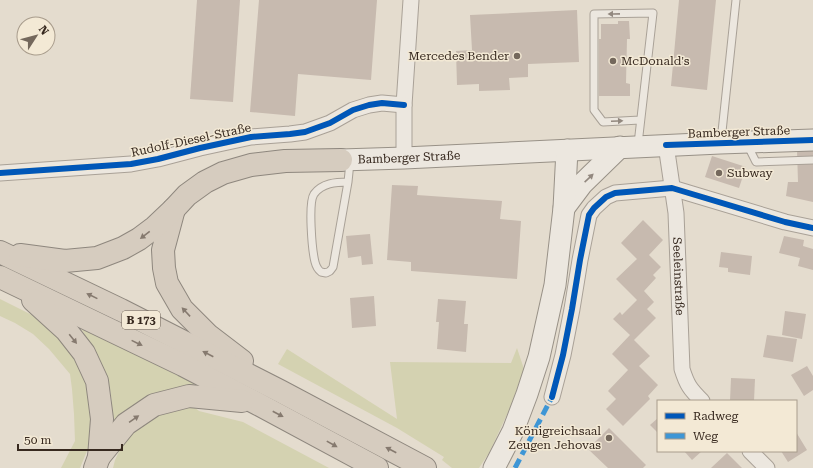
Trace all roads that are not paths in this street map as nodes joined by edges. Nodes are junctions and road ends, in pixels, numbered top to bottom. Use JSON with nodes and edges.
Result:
{"nodes":[{"id":1,"x":411,"y":0,"type":"edge"},
{"id":2,"x":736,"y":0,"type":"edge"},
{"id":3,"x":404,"y":105,"type":"junction"},
{"id":4,"x":640,"y":120,"type":"junction"},
{"id":5,"x":813,"y":140,"type":"edge"},
{"id":6,"x":746,"y":142,"type":"junction"},
{"id":7,"x":720,"y":143,"type":"junction"},
{"id":8,"x":666,"y":146,"type":"junction"},
{"id":9,"x":629,"y":147,"type":"junction"},
{"id":10,"x":567,"y":150,"type":"junction"},
{"id":11,"x":404,"y":158,"type":"junction"},
{"id":12,"x":346,"y":160,"type":"junction"},
{"id":13,"x":813,"y":160,"type":"edge"},
{"id":14,"x":0,"y":172,"type":"edge"},
{"id":15,"x":348,"y":182,"type":"junction"},
{"id":16,"x":672,"y":188,"type":"junction"},
{"id":17,"x":564,"y":208,"type":"junction"},
{"id":18,"x":174,"y":209,"type":"junction"},
{"id":19,"x":813,"y":228,"type":"edge"},
{"id":20,"x":0,"y":252,"type":"edge"},
{"id":21,"x":7,"y":280,"type":"edge"},
{"id":22,"x":280,"y":391,"type":"junction"},
{"id":23,"x":552,"y":396,"type":"dead end"},
{"id":24,"x":701,"y":400,"type":"edge"},
{"id":25,"x":258,"y":404,"type":"junction"},
{"id":26,"x":751,"y":452,"type":"edge"},
{"id":27,"x":97,"y":463,"type":"edge"},
{"id":28,"x":377,"y":468,"type":"edge"},
{"id":29,"x":425,"y":468,"type":"edge"},
{"id":30,"x":494,"y":468,"type":"edge"},
{"id":31,"x":767,"y":468,"type":"edge"}],
"edges":[{"from":1,"to":3,"type":"street"},
{"from":2,"to":7,"type":"lane"},
{"from":3,"to":11,"type":"street"},
{"from":3,"to":14,"type":"street","name":"Rudolf-Diesel-Straße"},
{"from":4,"to":4,"type":"lane","one_way":true},
{"from":4,"to":9,"type":"lane"},
{"from":5,"to":6,"type":"main road","name":"Bamberger Straße"},
{"from":6,"to":7,"type":"main road","name":"Bamberger Straße"},
{"from":6,"to":13,"type":"lane"},
{"from":7,"to":8,"type":"main road","name":"Bamberger Straße"},
{"from":8,"to":9,"type":"main road","name":"Bamberger Straße"},
{"from":8,"to":16,"type":"street","name":"Seeleinstraße"},
{"from":9,"to":10,"type":"main road","name":"Bamberger Straße"},
{"from":17,"to":9,"type":"main road","one_way":true},
{"from":10,"to":11,"type":"main road","name":"Bamberger Straße"},
{"from":10,"to":17,"type":"main road"},
{"from":11,"to":12,"type":"main road","name":"Bamberger Straße"},
{"from":12,"to":15,"type":"lane"},
{"from":12,"to":18,"type":"highway"},
{"from":15,"to":15,"type":"lane"},
{"from":16,"to":19,"type":"street"},
{"from":16,"to":23,"type":"street"},
{"from":16,"to":24,"type":"street","name":"Seeleinstraße"},
{"from":17,"to":30,"type":"main road"},
{"from":18,"to":20,"type":"highway","one_way":true},
{"from":22,"to":18,"type":"highway","one_way":true},
{"from":22,"to":20,"type":"highway","number":"B 173","one_way":true},
{"from":21,"to":25,"type":"highway","number":"B 173","one_way":true},
{"from":21,"to":27,"type":"highway","one_way":true},
{"from":29,"to":22,"type":"highway","number":"B 173","one_way":true},
{"from":27,"to":25,"type":"highway","one_way":true},
{"from":25,"to":28,"type":"highway","number":"B 173","one_way":true},
{"from":26,"to":31,"type":"street"}]}
